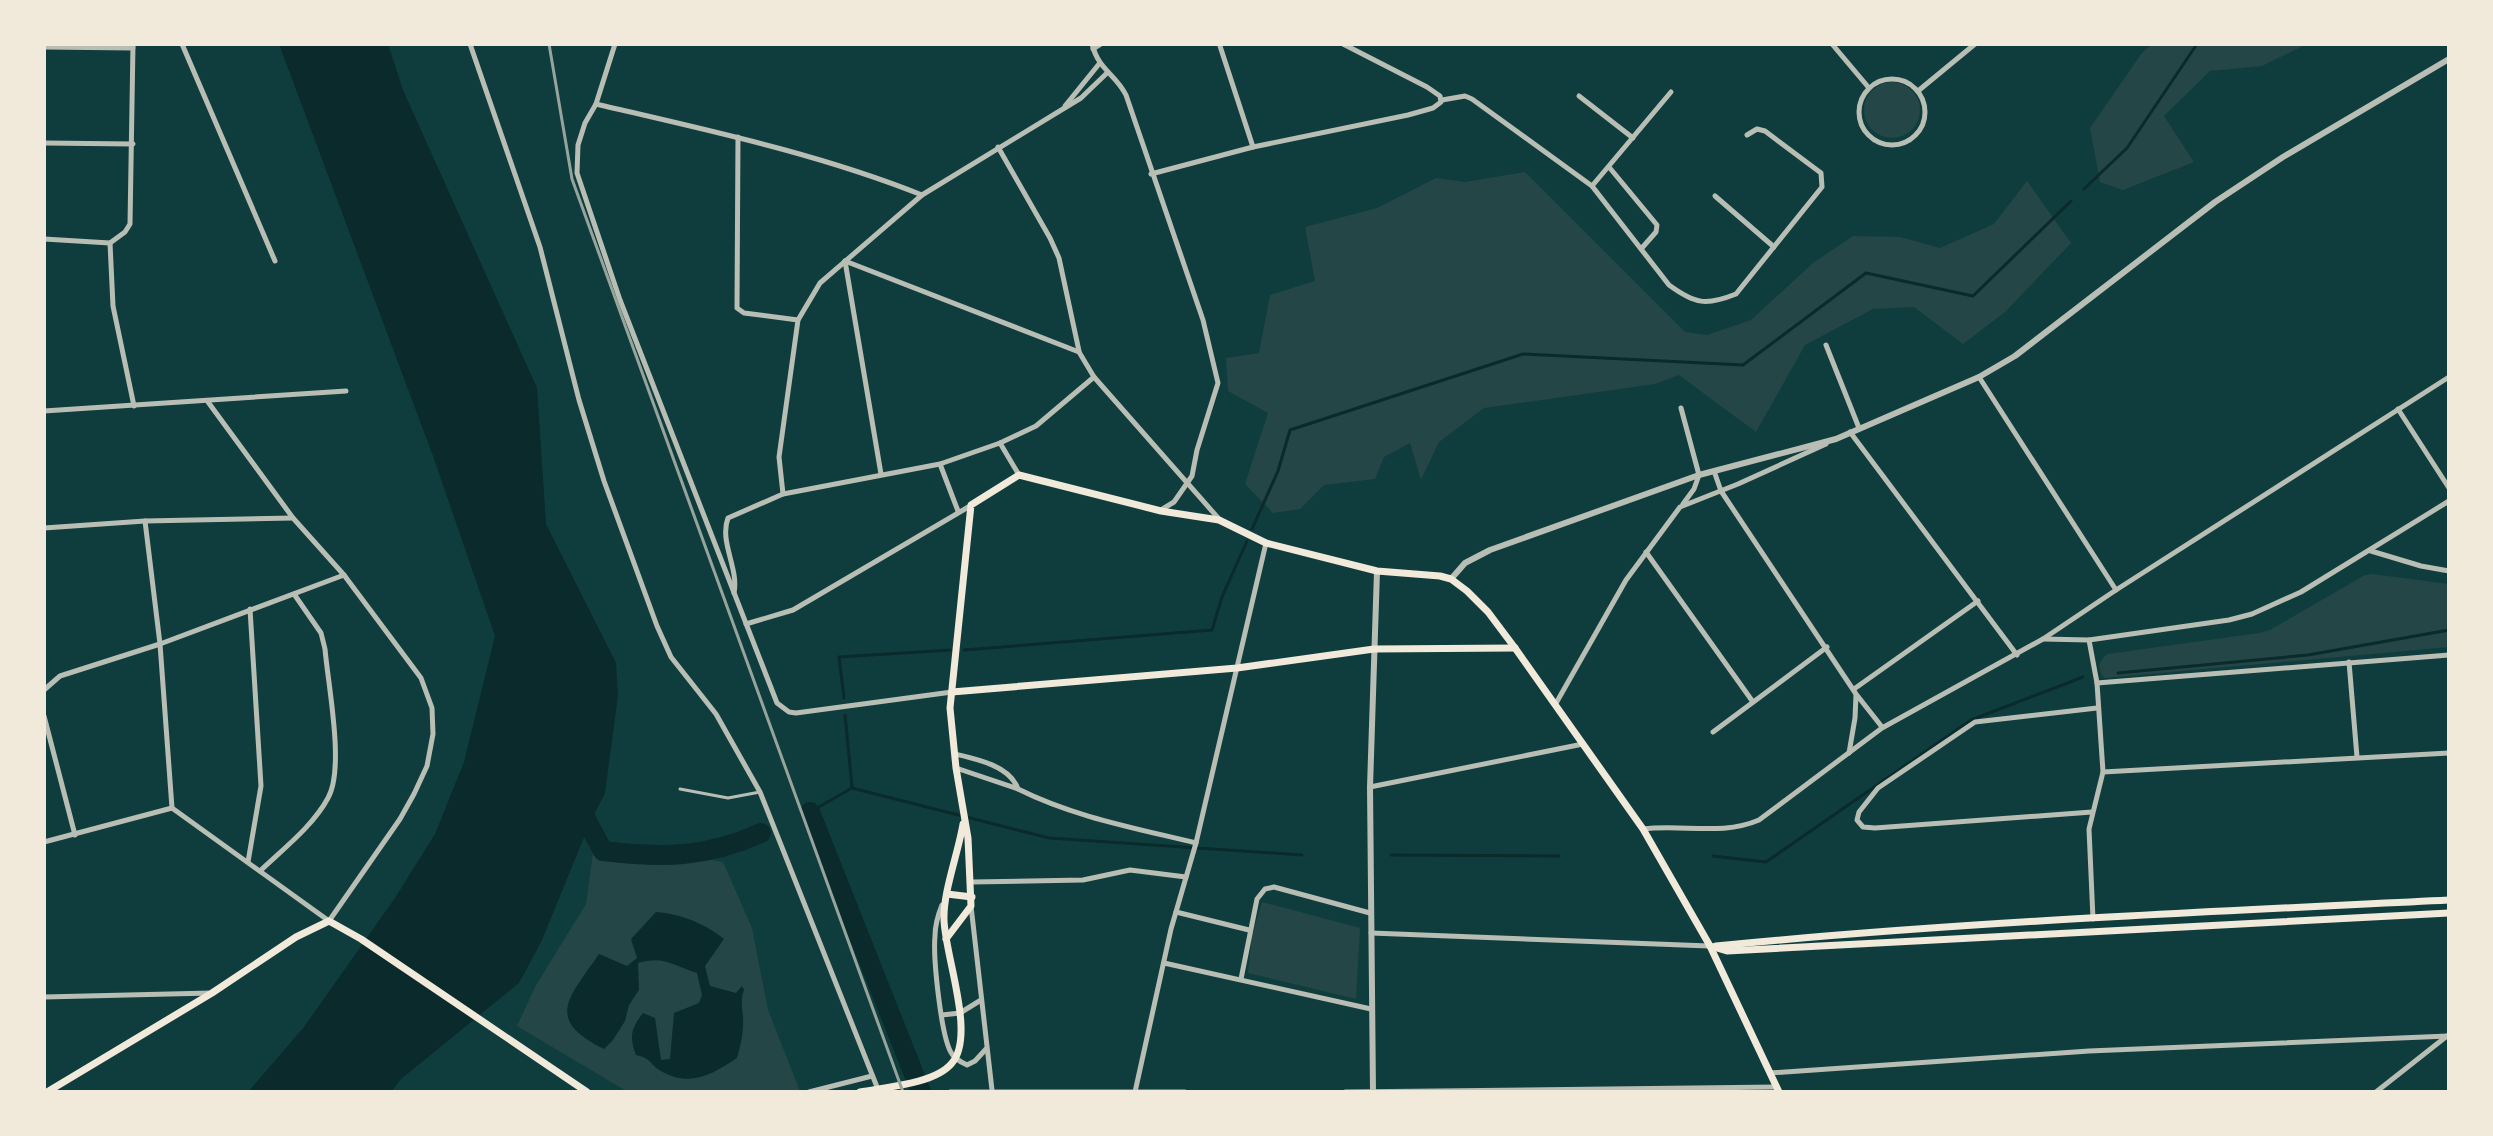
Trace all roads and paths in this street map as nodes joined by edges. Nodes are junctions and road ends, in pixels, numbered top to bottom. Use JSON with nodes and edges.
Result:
{"nodes":[{"id":1,"x":182,"y":44,"type":"edge"},
{"id":2,"x":470,"y":44,"type":"edge"},
{"id":3,"x":615,"y":44,"type":"edge"},
{"id":4,"x":1101,"y":44,"type":"edge"},
{"id":5,"x":1343,"y":44,"type":"edge"},
{"id":6,"x":1832,"y":44,"type":"edge"},
{"id":7,"x":1975,"y":44,"type":"edge"},
{"id":8,"x":133,"y":46,"type":"edge"},
{"id":9,"x":1093,"y":46,"type":"edge"},
{"id":10,"x":1220,"y":46,"type":"dead end"},
{"id":11,"x":44,"y":47,"type":"edge"},
{"id":12,"x":2449,"y":59,"type":"edge"},
{"id":13,"x":1099,"y":64,"type":"junction"},
{"id":14,"x":1107,"y":73,"type":"junction"},
{"id":15,"x":1869,"y":88,"type":"junction"},
{"id":16,"x":1918,"y":91,"type":"junction"},
{"id":17,"x":1671,"y":92,"type":"dead end"},
{"id":18,"x":1579,"y":96,"type":"dead end"},
{"id":19,"x":1442,"y":100,"type":"junction"},
{"id":20,"x":596,"y":104,"type":"junction"},
{"id":21,"x":1062,"y":109,"type":"junction"},
{"id":22,"x":1747,"y":135,"type":"dead end"},
{"id":23,"x":738,"y":137,"type":"junction"},
{"id":24,"x":1633,"y":138,"type":"junction"},
{"id":25,"x":44,"y":143,"type":"edge"},
{"id":26,"x":133,"y":144,"type":"junction"},
{"id":27,"x":998,"y":147,"type":"junction"},
{"id":28,"x":1253,"y":147,"type":"junction"},
{"id":29,"x":1609,"y":167,"type":"junction"},
{"id":30,"x":1151,"y":174,"type":"junction"},
{"id":31,"x":1592,"y":186,"type":"junction"},
{"id":32,"x":922,"y":195,"type":"junction"},
{"id":33,"x":1715,"y":196,"type":"dead end"},
{"id":34,"x":44,"y":239,"type":"edge"},
{"id":35,"x":110,"y":243,"type":"junction"},
{"id":36,"x":1774,"y":247,"type":"junction"},
{"id":37,"x":1641,"y":249,"type":"junction"},
{"id":38,"x":275,"y":261,"type":"dead end"},
{"id":39,"x":845,"y":261,"type":"junction"},
{"id":40,"x":798,"y":320,"type":"junction"},
{"id":41,"x":1826,"y":345,"type":"dead end"},
{"id":42,"x":1079,"y":352,"type":"junction"},
{"id":43,"x":1094,"y":377,"type":"junction"},
{"id":44,"x":1979,"y":377,"type":"junction"},
{"id":45,"x":2449,"y":377,"type":"edge"},
{"id":46,"x":346,"y":391,"type":"dead end"},
{"id":47,"x":208,"y":402,"type":"junction"},
{"id":48,"x":134,"y":406,"type":"junction"},
{"id":49,"x":1681,"y":408,"type":"dead end"},
{"id":50,"x":2398,"y":409,"type":"junction"},
{"id":51,"x":44,"y":411,"type":"edge"},
{"id":52,"x":1859,"y":428,"type":"junction"},
{"id":53,"x":1850,"y":432,"type":"junction"},
{"id":54,"x":1836,"y":439,"type":"junction"},
{"id":55,"x":1000,"y":443,"type":"junction"},
{"id":56,"x":940,"y":464,"type":"junction"},
{"id":57,"x":1714,"y":471,"type":"junction"},
{"id":58,"x":881,"y":474,"type":"junction"},
{"id":59,"x":1019,"y":475,"type":"junction"},
{"id":60,"x":1699,"y":475,"type":"junction"},
{"id":61,"x":1187,"y":486,"type":"junction"},
{"id":62,"x":2449,"y":488,"type":"edge"},
{"id":63,"x":1721,"y":491,"type":"junction"},
{"id":64,"x":783,"y":494,"type":"junction"},
{"id":65,"x":2449,"y":501,"type":"edge"},
{"id":66,"x":971,"y":505,"type":"junction"},
{"id":67,"x":1680,"y":507,"type":"junction"},
{"id":68,"x":958,"y":511,"type":"junction"},
{"id":69,"x":1161,"y":511,"type":"junction"},
{"id":70,"x":293,"y":518,"type":"junction"},
{"id":71,"x":1219,"y":520,"type":"junction"},
{"id":72,"x":145,"y":521,"type":"junction"},
{"id":73,"x":44,"y":528,"type":"edge"},
{"id":74,"x":1266,"y":543,"type":"junction"},
{"id":75,"x":2370,"y":551,"type":"junction"},
{"id":76,"x":1646,"y":552,"type":"junction"},
{"id":77,"x":1377,"y":571,"type":"junction"},
{"id":78,"x":2449,"y":571,"type":"edge"},
{"id":79,"x":344,"y":575,"type":"junction"},
{"id":80,"x":1451,"y":579,"type":"junction"},
{"id":81,"x":2116,"y":590,"type":"junction"},
{"id":82,"x":294,"y":593,"type":"junction"},
{"id":83,"x":734,"y":594,"type":"junction"},
{"id":84,"x":1978,"y":601,"type":"junction"},
{"id":85,"x":250,"y":609,"type":"junction"},
{"id":86,"x":746,"y":624,"type":"junction"},
{"id":87,"x":2043,"y":639,"type":"junction"},
{"id":88,"x":2089,"y":640,"type":"junction"},
{"id":89,"x":160,"y":644,"type":"junction"},
{"id":90,"x":1827,"y":647,"type":"junction"},
{"id":91,"x":1515,"y":648,"type":"junction"},
{"id":92,"x":1374,"y":649,"type":"junction"},
{"id":93,"x":2017,"y":655,"type":"junction"},
{"id":94,"x":2449,"y":655,"type":"edge"},
{"id":95,"x":2349,"y":662,"type":"junction"},
{"id":96,"x":1237,"y":668,"type":"junction"},
{"id":97,"x":2097,"y":683,"type":"junction"},
{"id":98,"x":44,"y":690,"type":"edge"},
{"id":99,"x":952,"y":692,"type":"junction"},
{"id":100,"x":1855,"y":692,"type":"junction"},
{"id":101,"x":1753,"y":702,"type":"junction"},
{"id":102,"x":1554,"y":706,"type":"junction"},
{"id":103,"x":2097,"y":708,"type":"junction"},
{"id":104,"x":44,"y":716,"type":"edge"},
{"id":105,"x":1882,"y":728,"type":"junction"},
{"id":106,"x":1713,"y":732,"type":"dead end"},
{"id":107,"x":1583,"y":744,"type":"junction"},
{"id":108,"x":1849,"y":753,"type":"junction"},
{"id":109,"x":2449,"y":753,"type":"edge"},
{"id":110,"x":955,"y":754,"type":"junction"},
{"id":111,"x":2357,"y":757,"type":"junction"},
{"id":112,"x":956,"y":768,"type":"junction"},
{"id":113,"x":2103,"y":772,"type":"junction"},
{"id":114,"x":1370,"y":787,"type":"junction"},
{"id":115,"x":680,"y":789,"type":"dead end"},
{"id":116,"x":1018,"y":789,"type":"junction"},
{"id":117,"x":760,"y":792,"type":"junction"},
{"id":118,"x":172,"y":808,"type":"junction"},
{"id":119,"x":2092,"y":812,"type":"junction"},
{"id":120,"x":964,"y":822,"type":"junction"},
{"id":121,"x":1643,"y":829,"type":"junction"},
{"id":122,"x":75,"y":835,"type":"junction"},
{"id":123,"x":44,"y":842,"type":"edge"},
{"id":124,"x":1196,"y":843,"type":"junction"},
{"id":125,"x":248,"y":862,"type":"junction"},
{"id":126,"x":260,"y":871,"type":"junction"},
{"id":127,"x":1186,"y":877,"type":"junction"},
{"id":128,"x":972,"y":882,"type":"junction"},
{"id":129,"x":946,"y":897,"type":"junction"},
{"id":130,"x":972,"y":897,"type":"junction"},
{"id":131,"x":2449,"y":900,"type":"edge"},
{"id":132,"x":971,"y":906,"type":"junction"},
{"id":133,"x":1176,"y":912,"type":"junction"},
{"id":134,"x":1370,"y":913,"type":"junction"},
{"id":135,"x":2449,"y":913,"type":"edge"},
{"id":136,"x":2093,"y":920,"type":"junction"},
{"id":137,"x":329,"y":921,"type":"junction"},
{"id":138,"x":1249,"y":930,"type":"junction"},
{"id":139,"x":1857,"y":932,"type":"junction"},
{"id":140,"x":1370,"y":933,"type":"junction"},
{"id":141,"x":946,"y":942,"type":"junction"},
{"id":142,"x":1857,"y":943,"type":"junction"},
{"id":143,"x":1710,"y":946,"type":"junction"},
{"id":144,"x":1164,"y":963,"type":"junction"},
{"id":145,"x":1241,"y":979,"type":"junction"},
{"id":146,"x":212,"y":993,"type":"junction"},
{"id":147,"x":44,"y":997,"type":"edge"},
{"id":148,"x":981,"y":1000,"type":"junction"},
{"id":149,"x":1371,"y":1009,"type":"junction"},
{"id":150,"x":942,"y":1015,"type":"junction"},
{"id":151,"x":2449,"y":1036,"type":"edge"},
{"id":152,"x":986,"y":1049,"type":"junction"},
{"id":153,"x":1769,"y":1073,"type":"junction"},
{"id":154,"x":872,"y":1076,"type":"junction"},
{"id":155,"x":992,"y":1090,"type":"edge"},
{"id":156,"x":1778,"y":1090,"type":"edge"},
{"id":157,"x":1578,"y":1091,"type":"edge"},
{"id":158,"x":47,"y":1092,"type":"edge"},
{"id":159,"x":587,"y":1092,"type":"edge"},
{"id":160,"x":809,"y":1092,"type":"edge"},
{"id":161,"x":860,"y":1092,"type":"edge"},
{"id":162,"x":879,"y":1092,"type":"edge"},
{"id":163,"x":950,"y":1092,"type":"edge"},
{"id":164,"x":1135,"y":1092,"type":"edge"},
{"id":165,"x":1185,"y":1092,"type":"edge"},
{"id":166,"x":1345,"y":1092,"type":"edge"},
{"id":167,"x":1373,"y":1092,"type":"edge"},
{"id":168,"x":2376,"y":1092,"type":"edge"}],
"edges":[{"from":1,"to":38,"type":"street"},
{"from":2,"to":117,"type":"street"},
{"from":3,"to":20,"type":"street"},
{"from":4,"to":9,"type":"street"},
{"from":5,"to":19,"type":"street"},
{"from":6,"to":15,"type":"street"},
{"from":7,"to":16,"type":"street"},
{"from":8,"to":11,"type":"street"},
{"from":8,"to":26,"type":"street"},
{"from":9,"to":13,"type":"street"},
{"from":10,"to":28,"type":"street"},
{"from":12,"to":44,"type":"street"},
{"from":13,"to":14,"type":"street"},
{"from":13,"to":21,"type":"street"},
{"from":14,"to":21,"type":"street"},
{"from":14,"to":30,"type":"street"},
{"from":15,"to":16,"type":"street"},
{"from":15,"to":16,"type":"street"},
{"from":17,"to":24,"type":"street"},
{"from":18,"to":24,"type":"street"},
{"from":19,"to":28,"type":"street"},
{"from":19,"to":31,"type":"street"},
{"from":20,"to":23,"type":"street"},
{"from":20,"to":83,"type":"street"},
{"from":21,"to":27,"type":"street"},
{"from":22,"to":36,"type":"street"},
{"from":23,"to":32,"type":"street"},
{"from":23,"to":40,"type":"street"},
{"from":24,"to":29,"type":"street"},
{"from":25,"to":26,"type":"street"},
{"from":26,"to":35,"type":"street"},
{"from":27,"to":32,"type":"street"},
{"from":27,"to":42,"type":"street"},
{"from":28,"to":30,"type":"street"},
{"from":29,"to":31,"type":"street"},
{"from":29,"to":37,"type":"street"},
{"from":30,"to":61,"type":"street"},
{"from":31,"to":37,"type":"street"},
{"from":32,"to":39,"type":"street"},
{"from":33,"to":36,"type":"street"},
{"from":34,"to":35,"type":"street"},
{"from":35,"to":48,"type":"street"},
{"from":36,"to":37,"type":"street"},
{"from":39,"to":40,"type":"street"},
{"from":39,"to":42,"type":"street"},
{"from":39,"to":58,"type":"street"},
{"from":40,"to":64,"type":"street"},
{"from":41,"to":52,"type":"street"},
{"from":42,"to":43,"type":"street"},
{"from":43,"to":55,"type":"street"},
{"from":43,"to":61,"type":"street"},
{"from":44,"to":52,"type":"street"},
{"from":44,"to":81,"type":"street"},
{"from":45,"to":50,"type":"street"},
{"from":46,"to":47,"type":"street"},
{"from":47,"to":48,"type":"street"},
{"from":47,"to":70,"type":"street"},
{"from":48,"to":51,"type":"street"},
{"from":49,"to":60,"type":"street"},
{"from":50,"to":62,"type":"street"},
{"from":50,"to":81,"type":"street"},
{"from":52,"to":53,"type":"street"},
{"from":53,"to":54,"type":"street"},
{"from":53,"to":84,"type":"street"},
{"from":54,"to":57,"type":"street"},
{"from":54,"to":63,"type":"street"},
{"from":55,"to":56,"type":"street"},
{"from":55,"to":59,"type":"street"},
{"from":56,"to":58,"type":"street"},
{"from":56,"to":68,"type":"street"},
{"from":57,"to":60,"type":"street"},
{"from":57,"to":63,"type":"street"},
{"from":58,"to":64,"type":"street"},
{"from":59,"to":66,"type":"main road"},
{"from":59,"to":69,"type":"main road"},
{"from":60,"to":67,"type":"street"},
{"from":60,"to":80,"type":"street"},
{"from":61,"to":69,"type":"street"},
{"from":61,"to":71,"type":"street"},
{"from":63,"to":67,"type":"street"},
{"from":63,"to":90,"type":"street"},
{"from":64,"to":83,"type":"street"},
{"from":65,"to":75,"type":"street"},
{"from":66,"to":68,"type":"street"},
{"from":66,"to":99,"type":"main road"},
{"from":67,"to":76,"type":"street"},
{"from":68,"to":86,"type":"street"},
{"from":69,"to":71,"type":"main road"},
{"from":70,"to":72,"type":"street"},
{"from":70,"to":79,"type":"street"},
{"from":71,"to":74,"type":"main road"},
{"from":72,"to":73,"type":"street"},
{"from":72,"to":89,"type":"street"},
{"from":74,"to":77,"type":"main road"},
{"from":74,"to":96,"type":"street"},
{"from":75,"to":78,"type":"street"},
{"from":75,"to":88,"type":"street"},
{"from":76,"to":101,"type":"street"},
{"from":76,"to":102,"type":"street"},
{"from":77,"to":80,"type":"main road"},
{"from":77,"to":92,"type":"street"},
{"from":79,"to":82,"type":"street"},
{"from":79,"to":137,"type":"street"},
{"from":80,"to":91,"type":"main road"},
{"from":81,"to":87,"type":"street"},
{"from":82,"to":85,"type":"street"},
{"from":82,"to":126,"type":"street"},
{"from":83,"to":86,"type":"street"},
{"from":84,"to":93,"type":"street"},
{"from":84,"to":100,"type":"street"},
{"from":85,"to":89,"type":"street"},
{"from":85,"to":125,"type":"street"},
{"from":86,"to":99,"type":"street"},
{"from":87,"to":88,"type":"street"},
{"from":87,"to":93,"type":"street"},
{"from":88,"to":97,"type":"street"},
{"from":89,"to":98,"type":"street"},
{"from":89,"to":118,"type":"street"},
{"from":90,"to":100,"type":"street"},
{"from":90,"to":101,"type":"street"},
{"from":91,"to":92,"type":"main road"},
{"from":91,"to":102,"type":"main road"},
{"from":92,"to":96,"type":"main road"},
{"from":92,"to":114,"type":"street"},
{"from":93,"to":105,"type":"street"},
{"from":94,"to":95,"type":"street"},
{"from":95,"to":97,"type":"street"},
{"from":95,"to":111,"type":"street"},
{"from":96,"to":99,"type":"main road"},
{"from":96,"to":124,"type":"street"},
{"from":97,"to":103,"type":"street"},
{"from":99,"to":110,"type":"main road"},
{"from":100,"to":105,"type":"street"},
{"from":100,"to":108,"type":"street"},
{"from":101,"to":106,"type":"street"},
{"from":102,"to":107,"type":"main road"},
{"from":103,"to":113,"type":"street"},
{"from":103,"to":119,"type":"street"},
{"from":104,"to":122,"type":"street"},
{"from":105,"to":108,"type":"street"},
{"from":107,"to":114,"type":"street"},
{"from":107,"to":121,"type":"main road"},
{"from":108,"to":121,"type":"street"},
{"from":109,"to":111,"type":"street"},
{"from":110,"to":112,"type":"main road"},
{"from":110,"to":116,"type":"street"},
{"from":111,"to":113,"type":"street"},
{"from":112,"to":116,"type":"street"},
{"from":112,"to":120,"type":"main road"},
{"from":113,"to":119,"type":"street"},
{"from":114,"to":134,"type":"street"},
{"from":115,"to":117,"type":"lane"},
{"from":116,"to":124,"type":"street"},
{"from":117,"to":154,"type":"street"},
{"from":118,"to":122,"type":"street"},
{"from":118,"to":125,"type":"street"},
{"from":119,"to":136,"type":"street"},
{"from":120,"to":128,"type":"main road"},
{"from":120,"to":129,"type":"main road"},
{"from":121,"to":143,"type":"main road"},
{"from":122,"to":123,"type":"street"},
{"from":124,"to":127,"type":"street"},
{"from":125,"to":126,"type":"street"},
{"from":126,"to":137,"type":"street"},
{"from":127,"to":128,"type":"street"},
{"from":127,"to":133,"type":"street"},
{"from":128,"to":130,"type":"main road"},
{"from":129,"to":130,"type":"main road"},
{"from":129,"to":141,"type":"main road"},
{"from":129,"to":150,"type":"street"},
{"from":130,"to":132,"type":"main road"},
{"from":131,"to":136,"type":"main road"},
{"from":132,"to":141,"type":"main road"},
{"from":132,"to":148,"type":"street"},
{"from":133,"to":138,"type":"street"},
{"from":133,"to":144,"type":"street"},
{"from":134,"to":138,"type":"street"},
{"from":134,"to":140,"type":"street"},
{"from":135,"to":142,"type":"main road"},
{"from":136,"to":139,"type":"main road"},
{"from":137,"to":146,"type":"main road"},
{"from":137,"to":159,"type":"main road"},
{"from":138,"to":145,"type":"street"},
{"from":139,"to":142,"type":"main road"},
{"from":139,"to":143,"type":"main road"},
{"from":140,"to":143,"type":"street"},
{"from":140,"to":149,"type":"street"},
{"from":141,"to":161,"type":"main road"},
{"from":142,"to":143,"type":"main road"},
{"from":143,"to":153,"type":"main road"},
{"from":144,"to":145,"type":"street"},
{"from":144,"to":164,"type":"street"},
{"from":145,"to":149,"type":"street"},
{"from":146,"to":147,"type":"street"},
{"from":146,"to":158,"type":"main road"},
{"from":148,"to":150,"type":"street"},
{"from":148,"to":152,"type":"street"},
{"from":149,"to":167,"type":"street"},
{"from":150,"to":152,"type":"street"},
{"from":151,"to":153,"type":"street"},
{"from":151,"to":168,"type":"street"},
{"from":152,"to":155,"type":"street"},
{"from":153,"to":156,"type":"main road"},
{"from":154,"to":160,"type":"street"},
{"from":154,"to":162,"type":"street"},
{"from":155,"to":163,"type":"street"},
{"from":155,"to":164,"type":"street"},
{"from":156,"to":157,"type":"street"},
{"from":157,"to":167,"type":"street"},
{"from":164,"to":165,"type":"street"},
{"from":166,"to":167,"type":"street"}]}
